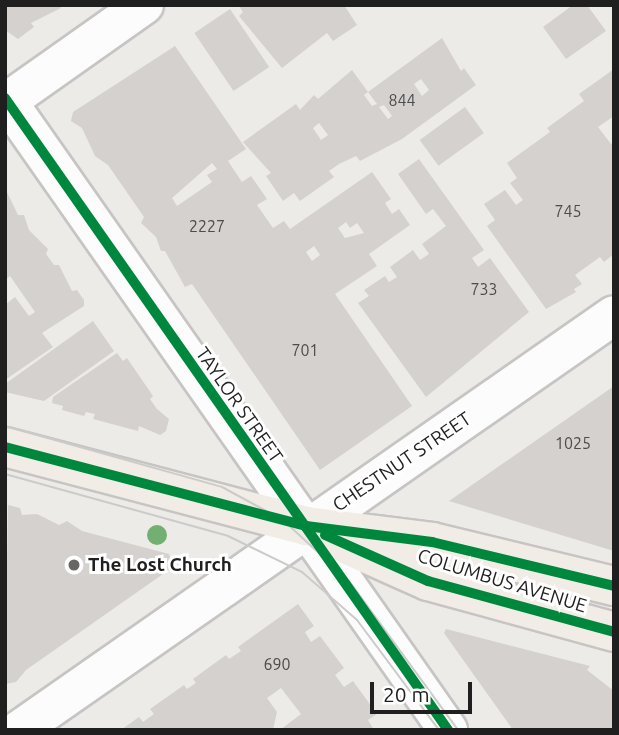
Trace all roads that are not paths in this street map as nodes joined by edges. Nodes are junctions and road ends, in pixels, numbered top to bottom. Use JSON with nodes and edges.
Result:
{"nodes":[{"id":1,"x":145,"y":5,"type":"edge"},
{"id":2,"x":6,"y":101,"type":"edge"},
{"id":3,"x":614,"y":315,"type":"edge"},
{"id":4,"x":5,"y":447,"type":"edge"},
{"id":5,"x":306,"y":526,"type":"junction"},
{"id":6,"x":614,"y":586,"type":"edge"},
{"id":7,"x":614,"y":632,"type":"edge"},
{"id":8,"x":19,"y":730,"type":"edge"},
{"id":9,"x":448,"y":730,"type":"edge"}],
"edges":[{"from":1,"to":2,"type":"street"},
{"from":2,"to":5,"type":"street","name":"TAYLOR STREET"},
{"from":3,"to":5,"type":"street","name":"CHESTNUT STREET"},
{"from":4,"to":5,"type":"main road","name":"COLUMBUS AVENUE"},
{"from":5,"to":6,"type":"main road","name":"COLUMBUS AVENUE"},
{"from":5,"to":7,"type":"main road","name":"COLUMBUS AVENUE"},
{"from":5,"to":8,"type":"street","name":"CHESTNUT STREET"},
{"from":5,"to":9,"type":"street","name":"TAYLOR STREET"}]}
